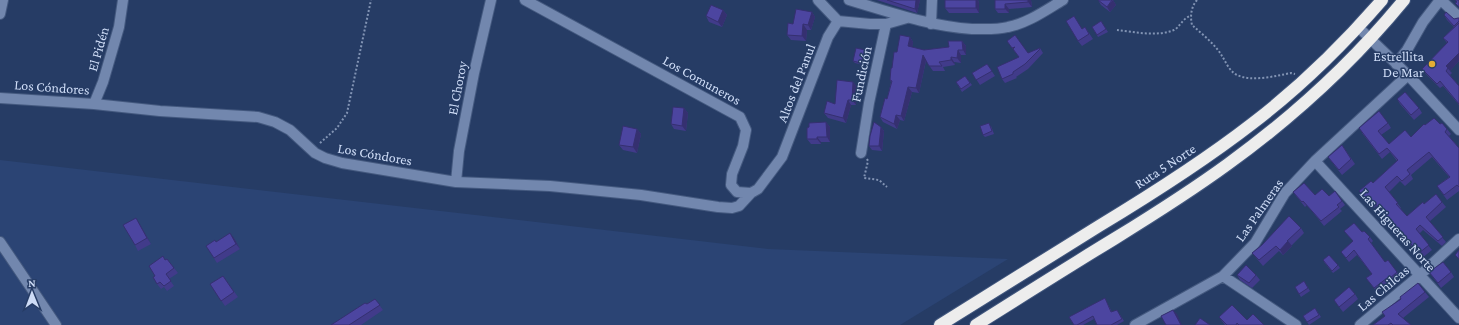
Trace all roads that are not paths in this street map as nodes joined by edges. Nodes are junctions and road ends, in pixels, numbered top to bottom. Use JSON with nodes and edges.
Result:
{"nodes":[{"id":1,"x":2,"y":0,"type":"edge"},
{"id":2,"x":122,"y":0,"type":"edge"},
{"id":3,"x":491,"y":0,"type":"edge"},
{"id":4,"x":525,"y":0,"type":"edge"},
{"id":5,"x":818,"y":0,"type":"edge"},
{"id":6,"x":849,"y":0,"type":"edge"},
{"id":7,"x":932,"y":0,"type":"edge"},
{"id":8,"x":1063,"y":0,"type":"edge"},
{"id":9,"x":1382,"y":0,"type":"edge"},
{"id":10,"x":1404,"y":0,"type":"edge"},
{"id":11,"x":1440,"y":0,"type":"edge"},
{"id":12,"x":0,"y":14,"type":"edge"},
{"id":13,"x":908,"y":17,"type":"junction"},
{"id":14,"x":1459,"y":17,"type":"edge"},
{"id":15,"x":838,"y":21,"type":"junction"},
{"id":16,"x":886,"y":24,"type":"junction"},
{"id":17,"x":931,"y":24,"type":"junction"},
{"id":18,"x":1358,"y":28,"type":"junction"},
{"id":19,"x":1371,"y":39,"type":"junction"},
{"id":20,"x":1396,"y":64,"type":"junction"},
{"id":21,"x":1408,"y":75,"type":"junction"},
{"id":22,"x":0,"y":98,"type":"edge"},
{"id":23,"x":94,"y":104,"type":"junction"},
{"id":24,"x":1459,"y":130,"type":"edge"},
{"id":25,"x":861,"y":153,"type":"road end"},
{"id":26,"x":1315,"y":161,"type":"junction"},
{"id":27,"x":456,"y":182,"type":"junction"},
{"id":28,"x":751,"y":193,"type":"junction"},
{"id":29,"x":1459,"y":239,"type":"edge"},
{"id":30,"x":0,"y":242,"type":"edge"},
{"id":31,"x":1223,"y":276,"type":"junction"},
{"id":32,"x":1420,"y":276,"type":"junction"},
{"id":33,"x":1459,"y":318,"type":"edge"},
{"id":34,"x":56,"y":325,"type":"edge"},
{"id":35,"x":940,"y":325,"type":"edge"},
{"id":36,"x":976,"y":325,"type":"edge"},
{"id":37,"x":1135,"y":325,"type":"edge"},
{"id":38,"x":1296,"y":325,"type":"edge"},
{"id":39,"x":1360,"y":325,"type":"edge"}],
"edges":[{"from":1,"to":12,"type":"street"},
{"from":2,"to":23,"type":"street","name":"El Pidén"},
{"from":3,"to":27,"type":"street","name":"El Choroy"},
{"from":4,"to":28,"type":"street","name":"Los Comuneros"},
{"from":5,"to":15,"type":"street"},
{"from":6,"to":13,"type":"street"},
{"from":7,"to":17,"type":"street"},
{"from":8,"to":17,"type":"street"},
{"from":9,"to":18,"type":"highway","name":"Ruta 5 Norte"},
{"from":10,"to":19,"type":"highway"},
{"from":11,"to":14,"type":"street"},
{"from":11,"to":20,"type":"street"},
{"from":13,"to":16,"type":"street"},
{"from":13,"to":17,"type":"street"},
{"from":15,"to":16,"type":"street"},
{"from":15,"to":28,"type":"street","name":"Altos del Panul"},
{"from":16,"to":25,"type":"street","name":"Fundición"},
{"from":18,"to":19,"type":"street"},
{"from":18,"to":35,"type":"highway","name":"Ruta 5 Norte"},
{"from":19,"to":20,"type":"street"},
{"from":19,"to":36,"type":"highway"},
{"from":20,"to":21,"type":"street"},
{"from":21,"to":24,"type":"street"},
{"from":21,"to":26,"type":"street","name":"Las Palmeras"},
{"from":22,"to":23,"type":"street","name":"Los Cóndores"},
{"from":23,"to":27,"type":"street","name":"Los Cóndores"},
{"from":26,"to":31,"type":"street","name":"Las Palmeras"},
{"from":26,"to":32,"type":"street","name":"Las Higueras Norte"},
{"from":27,"to":28,"type":"street","name":"Los Cóndores"},
{"from":29,"to":32,"type":"street","name":"Las Chilcas"},
{"from":30,"to":34,"type":"street"},
{"from":31,"to":37,"type":"street","name":"Las Palmeras"},
{"from":31,"to":38,"type":"street"},
{"from":32,"to":33,"type":"street","name":"Las Higueras Norte"},
{"from":32,"to":39,"type":"street","name":"Las Chilcas"}]}
